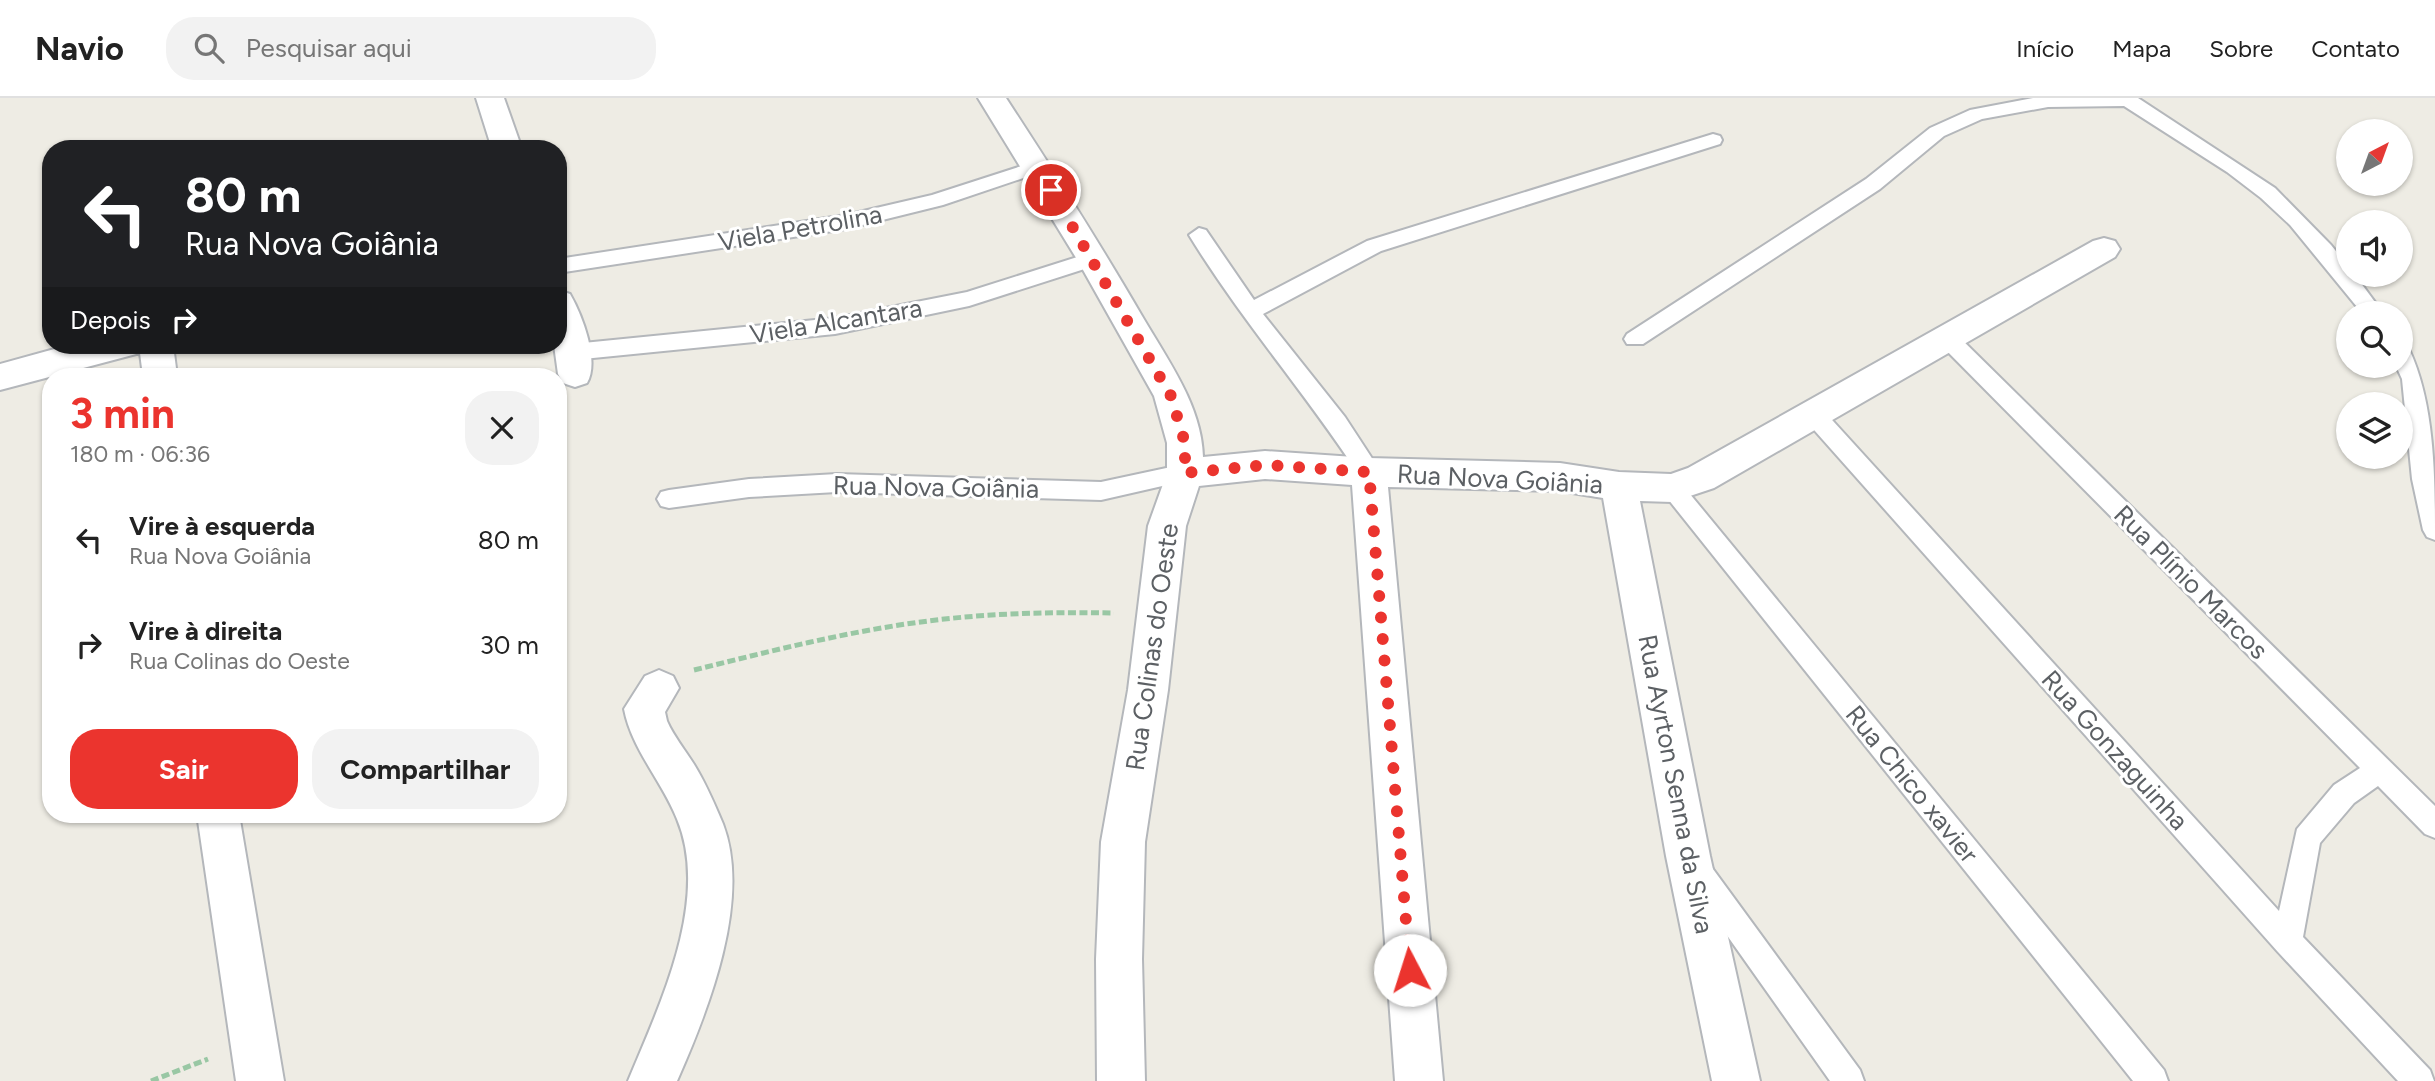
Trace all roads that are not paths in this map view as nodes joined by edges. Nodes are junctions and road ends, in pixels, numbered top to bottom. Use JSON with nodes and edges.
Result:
{"nodes":[{"id":1,"x":490,"y":98,"type":"edge"},
{"id":2,"x":992,"y":98,"type":"edge"},
{"id":3,"x":2127,"y":99,"type":"edge"},
{"id":4,"x":504,"y":140,"type":"edge"},
{"id":5,"x":1713,"y":140,"type":"dead end"},
{"id":6,"x":1037,"y":167,"type":"junction"},
{"id":7,"x":1199,"y":235,"type":"dead end"},
{"id":8,"x":2104,"y":249,"type":"dead end"},
{"id":9,"x":1093,"y":260,"type":"junction"},
{"id":10,"x":567,"y":265,"type":"edge"},
{"id":11,"x":2363,"y":301,"type":"edge"},
{"id":12,"x":1251,"y":311,"type":"junction"},
{"id":13,"x":567,"y":336,"type":"edge"},
{"id":14,"x":1947,"y":338,"type":"junction"},
{"id":15,"x":1635,"y":339,"type":"dead end"},
{"id":16,"x":80,"y":354,"type":"edge"},
{"id":17,"x":574,"y":363,"type":"joint"},
{"id":18,"x":0,"y":377,"type":"edge"},
{"id":19,"x":2412,"y":378,"type":"edge"},
{"id":20,"x":1815,"y":416,"type":"junction"},
{"id":21,"x":1369,"y":472,"type":"junction"},
{"id":22,"x":1185,"y":473,"type":"junction"},
{"id":23,"x":1619,"y":486,"type":"junction"},
{"id":24,"x":1672,"y":488,"type":"junction"},
{"id":25,"x":669,"y":499,"type":"dead end"},
{"id":26,"x":2435,"y":530,"type":"edge"},
{"id":27,"x":659,"y":688,"type":"road end"},
{"id":28,"x":2381,"y":769,"type":"junction"},
{"id":29,"x":219,"y":823,"type":"edge"},
{"id":30,"x":2435,"y":825,"type":"edge"},
{"id":31,"x":1688,"y":856,"type":"junction"},
{"id":32,"x":2288,"y":942,"type":"junction"},
{"id":33,"x":258,"y":1061,"type":"edge"},
{"id":34,"x":652,"y":1081,"type":"edge"},
{"id":35,"x":1121,"y":1081,"type":"edge"},
{"id":36,"x":1419,"y":1081,"type":"edge"},
{"id":37,"x":1736,"y":1081,"type":"edge"},
{"id":38,"x":1849,"y":1081,"type":"edge"},
{"id":39,"x":2152,"y":1081,"type":"edge"},
{"id":40,"x":2419,"y":1081,"type":"edge"}],
"edges":[{"from":1,"to":4,"type":"street"},
{"from":2,"to":6,"type":"street","name":"Rua Colinas do Oeste"},
{"from":3,"to":11,"type":"lane"},
{"from":3,"to":15,"type":"lane"},
{"from":5,"to":12,"type":"lane"},
{"from":6,"to":9,"type":"street","name":"Rua Colinas do Oeste"},
{"from":6,"to":10,"type":"lane","name":"Viela Petrolina"},
{"from":7,"to":12,"type":"lane"},
{"from":8,"to":14,"type":"street","name":"Rua Nova Goiânia"},
{"from":9,"to":17,"type":"lane","name":"Viela Alcantara"},
{"from":9,"to":22,"type":"street","name":"Rua Colinas do Oeste"},
{"from":12,"to":21,"type":"lane"},
{"from":13,"to":17,"type":"street"},
{"from":14,"to":20,"type":"street","name":"Rua Nova Goiânia"},
{"from":14,"to":28,"type":"lane","name":"Rua Plínio Marcos"},
{"from":16,"to":18,"type":"street"},
{"from":19,"to":26,"type":"lane"},
{"from":20,"to":24,"type":"street","name":"Rua Nova Goiânia"},
{"from":20,"to":32,"type":"lane","name":"Rua Gonzaguinha"},
{"from":21,"to":22,"type":"street","name":"Rua Nova Goiânia"},
{"from":21,"to":23,"type":"street","name":"Rua Nova Goiânia"},
{"from":21,"to":36,"type":"street"},
{"from":22,"to":25,"type":"lane","name":"Rua Nova Goiânia"},
{"from":22,"to":35,"type":"street","name":"Rua Colinas do Oeste"},
{"from":23,"to":24,"type":"street","name":"Rua Nova Goiânia"},
{"from":23,"to":31,"type":"street","name":"Rua Ayrton Senna da Silva"},
{"from":24,"to":39,"type":"lane","name":"Rua Chico xavier"},
{"from":27,"to":34,"type":"street"},
{"from":28,"to":30,"type":"lane","name":"Rua Plínio Marcos"},
{"from":28,"to":32,"type":"lane"},
{"from":29,"to":33,"type":"street"},
{"from":31,"to":37,"type":"street","name":"Rua Ayrton Senna da Silva"},
{"from":31,"to":38,"type":"lane"},
{"from":32,"to":40,"type":"lane","name":"Rua Gonzaguinha"}]}
